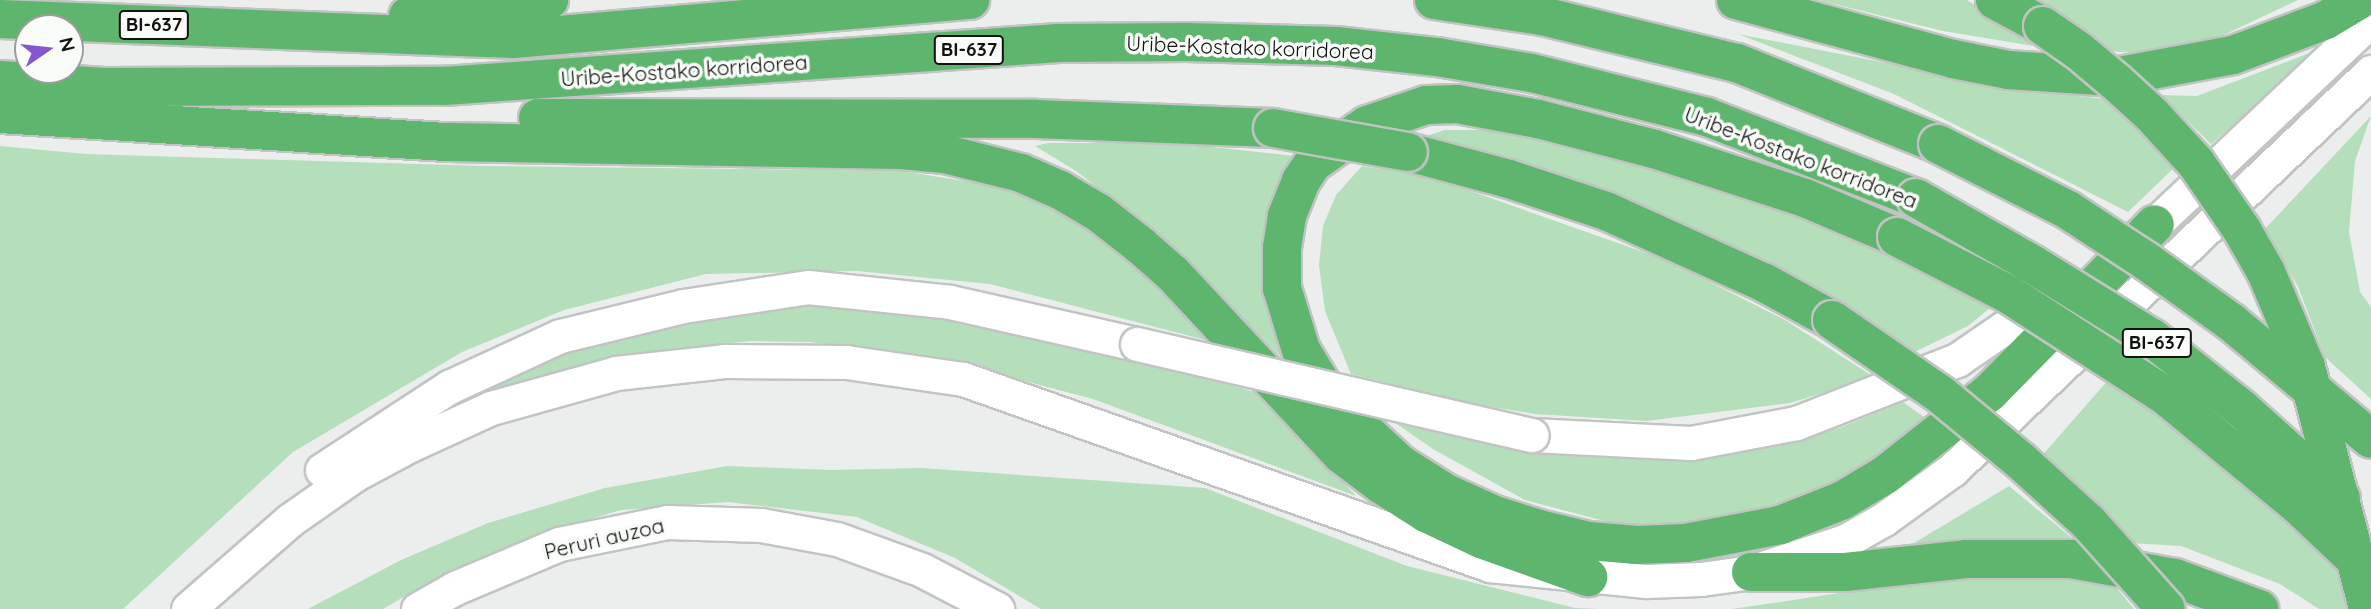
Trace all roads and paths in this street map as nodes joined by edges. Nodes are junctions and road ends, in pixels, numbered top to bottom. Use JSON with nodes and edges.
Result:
{"nodes":[{"id":1,"x":550,"y":0,"type":"edge"},
{"id":2,"x":970,"y":0,"type":"edge"},
{"id":3,"x":1434,"y":0,"type":"edge"},
{"id":4,"x":1736,"y":0,"type":"edge"},
{"id":5,"x":1995,"y":0,"type":"edge"},
{"id":6,"x":2359,"y":0,"type":"edge"},
{"id":7,"x":0,"y":19,"type":"edge"},
{"id":8,"x":2371,"y":20,"type":"edge"},
{"id":9,"x":309,"y":29,"type":"junction"},
{"id":10,"x":2371,"y":72,"type":"edge"},
{"id":11,"x":0,"y":80,"type":"edge"},
{"id":12,"x":0,"y":112,"type":"edge"},
{"id":13,"x":2155,"y":224,"type":"junction"},
{"id":14,"x":2371,"y":439,"type":"edge"},
{"id":15,"x":2371,"y":526,"type":"edge"},
{"id":16,"x":1751,"y":572,"type":"junction"},
{"id":17,"x":2371,"y":575,"type":"edge"},
{"id":18,"x":1588,"y":577,"type":"junction"},
{"id":19,"x":161,"y":609,"type":"edge"},
{"id":20,"x":188,"y":609,"type":"edge"},
{"id":21,"x":418,"y":609,"type":"edge"},
{"id":22,"x":997,"y":609,"type":"edge"},
{"id":23,"x":2166,"y":609,"type":"edge"},
{"id":24,"x":2259,"y":609,"type":"edge"},
{"id":25,"x":2368,"y":609,"type":"edge"}],
"edges":[{"from":1,"to":9,"type":"highway"},
{"from":2,"to":9,"type":"highway","name":"Uribe-Kostako korridorea","number":"BI-637"},
{"from":3,"to":14,"type":"highway","number":"BI-637","bridge":true},
{"from":4,"to":6,"type":"highway"},
{"from":5,"to":25,"type":"highway","bridge":true},
{"from":7,"to":9,"type":"highway","name":"Uribe-Kostako korridorea","number":"BI-637"},
{"from":8,"to":13,"type":"street"},
{"from":10,"to":16,"type":"street"},
{"from":11,"to":15,"type":"highway","name":"Uribe-Kostako korridorea","number":"BI-637","bridge":true},
{"from":12,"to":18,"type":"highway"},
{"from":12,"to":23,"type":"highway","bridge":true},
{"from":13,"to":17,"type":"highway","bridge":true},
{"from":13,"to":19,"type":"street","bridge":true},
{"from":16,"to":18,"type":"street"},
{"from":16,"to":24,"type":"highway"},
{"from":18,"to":20,"type":"street"},
{"from":21,"to":22,"type":"street","name":"Peruri auzoa"}]}
